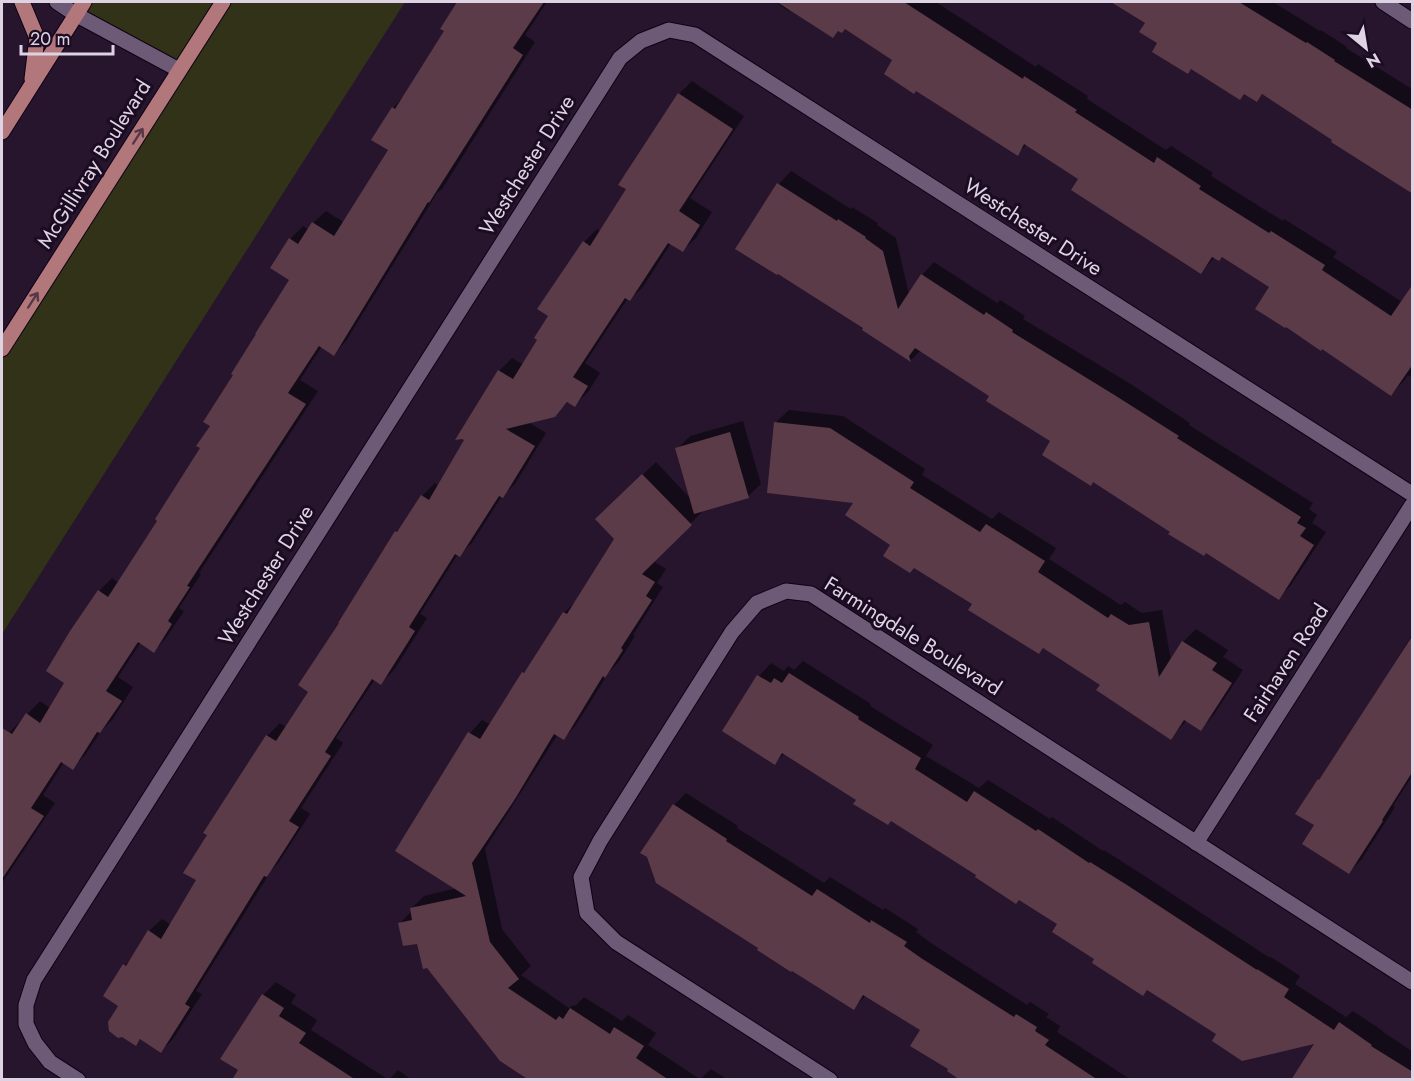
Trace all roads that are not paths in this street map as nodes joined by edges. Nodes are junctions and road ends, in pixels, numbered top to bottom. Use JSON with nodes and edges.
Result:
{"nodes":[{"id":1,"x":22,"y":2,"type":"edge"},
{"id":2,"x":57,"y":2,"type":"edge"},
{"id":3,"x":223,"y":2,"type":"edge"},
{"id":4,"x":1383,"y":2,"type":"edge"},
{"id":5,"x":80,"y":8,"type":"edge"},
{"id":6,"x":1413,"y":21,"type":"edge"},
{"id":7,"x":179,"y":70,"type":"junction"},
{"id":8,"x":31,"y":85,"type":"junction"},
{"id":9,"x":2,"y":132,"type":"edge"},
{"id":10,"x":2,"y":349,"type":"edge"},
{"id":11,"x":1413,"y":494,"type":"edge"},
{"id":12,"x":1413,"y":505,"type":"edge"},
{"id":13,"x":1196,"y":843,"type":"junction"},
{"id":14,"x":1413,"y":982,"type":"edge"},
{"id":15,"x":78,"y":1080,"type":"edge"},
{"id":16,"x":830,"y":1080,"type":"edge"}],
"edges":[{"from":1,"to":8,"type":"main road"},
{"from":2,"to":5,"type":"street"},
{"from":3,"to":7,"type":"main road","name":"McGillivray Boulevard"},
{"from":4,"to":6,"type":"street"},
{"from":5,"to":7,"type":"street"},
{"from":5,"to":8,"type":"main road"},
{"from":10,"to":7,"type":"main road","name":"McGillivray Boulevard","one_way":true},
{"from":8,"to":9,"type":"main road"},
{"from":11,"to":15,"type":"street","name":"Westchester Drive"},
{"from":12,"to":13,"type":"street","name":"Fairhaven Road"},
{"from":13,"to":14,"type":"street","name":"Farmingdale Boulevard"},
{"from":13,"to":16,"type":"street","name":"Farmingdale Boulevard"}]}
